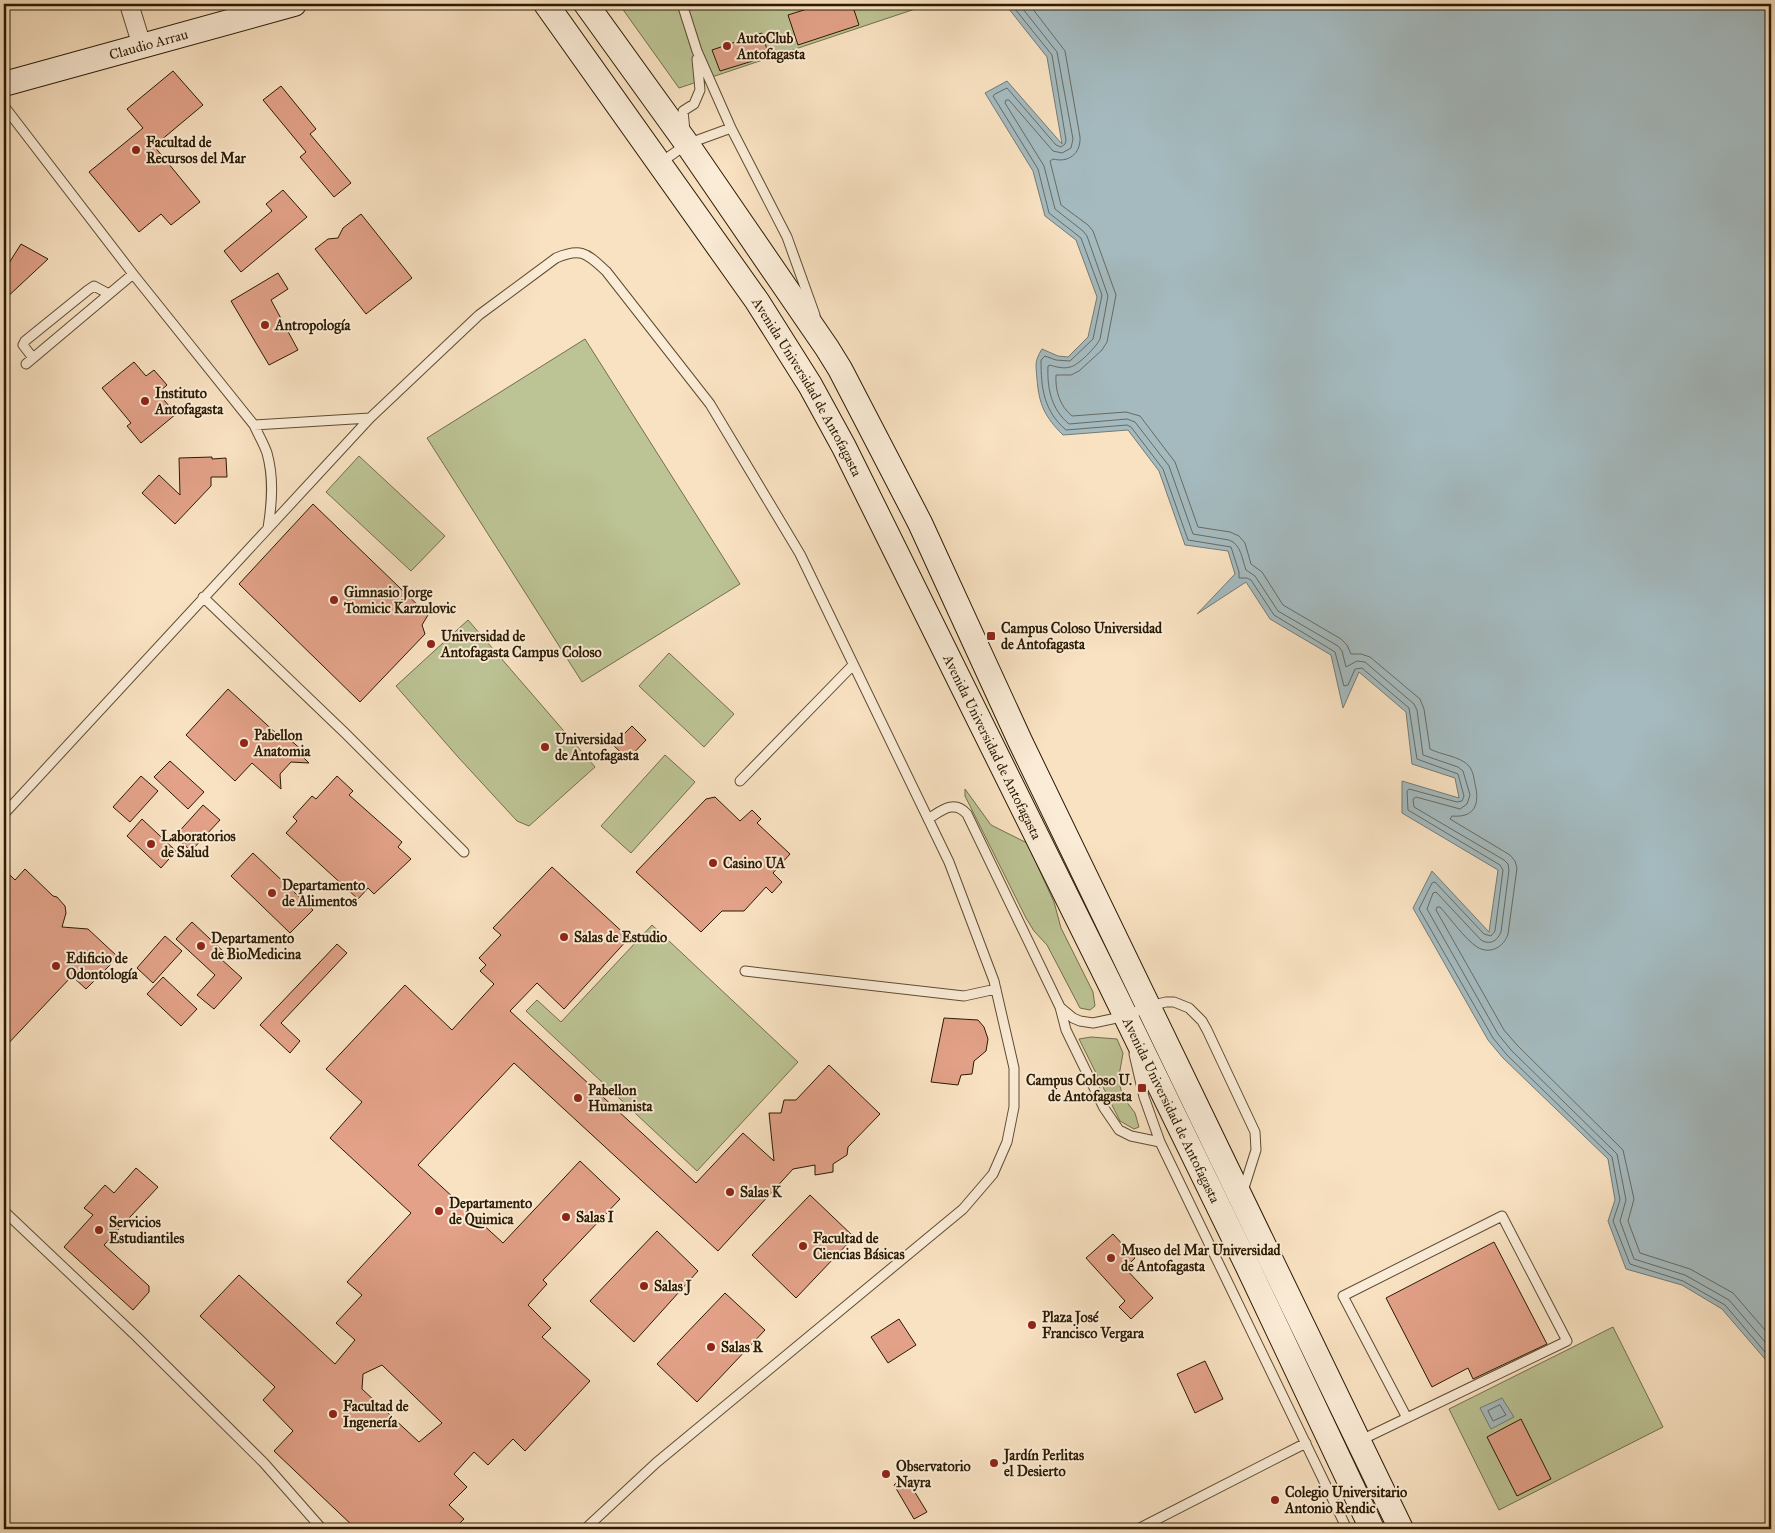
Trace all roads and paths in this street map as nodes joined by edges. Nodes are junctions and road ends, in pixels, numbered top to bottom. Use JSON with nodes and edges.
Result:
{"nodes":[{"id":1,"x":129,"y":4,"type":"edge"},
{"id":2,"x":294,"y":4,"type":"edge"},
{"id":3,"x":546,"y":4,"type":"edge"},
{"id":4,"x":586,"y":4,"type":"edge"},
{"id":5,"x":682,"y":4,"type":"edge"},
{"id":6,"x":268,"y":7,"type":"edge"},
{"id":7,"x":142,"y":46,"type":"junction"},
{"id":8,"x":697,"y":51,"type":"junction"},
{"id":9,"x":4,"y":84,"type":"edge"},
{"id":10,"x":4,"y":106,"type":"edge"},
{"id":11,"x":730,"y":128,"type":"junction"},
{"id":12,"x":687,"y":144,"type":"junction"},
{"id":13,"x":660,"y":163,"type":"junction"},
{"id":14,"x":133,"y":274,"type":"junction"},
{"id":15,"x":109,"y":294,"type":"junction"},
{"id":16,"x":827,"y":348,"type":"junction"},
{"id":17,"x":370,"y":418,"type":"junction"},
{"id":18,"x":254,"y":425,"type":"junction"},
{"id":19,"x":268,"y":528,"type":"junction"},
{"id":20,"x":204,"y":597,"type":"junction"},
{"id":21,"x":853,"y":665,"type":"junction"},
{"id":22,"x":740,"y":780,"type":"dead end"},
{"id":23,"x":4,"y":814,"type":"edge"},
{"id":24,"x":928,"y":819,"type":"junction"},
{"id":25,"x":464,"y":852,"type":"dead end"},
{"id":26,"x":744,"y":971,"type":"dead end"},
{"id":27,"x":996,"y":989,"type":"junction"},
{"id":28,"x":1149,"y":1006,"type":"junction"},
{"id":29,"x":1060,"y":1008,"type":"junction"},
{"id":30,"x":1126,"y":1016,"type":"junction"},
{"id":31,"x":1160,"y":1142,"type":"junction"},
{"id":32,"x":1242,"y":1196,"type":"junction"},
{"id":33,"x":4,"y":1211,"type":"edge"},
{"id":34,"x":1407,"y":1418,"type":"junction"},
{"id":35,"x":1359,"y":1441,"type":"junction"},
{"id":36,"x":1306,"y":1443,"type":"junction"},
{"id":37,"x":322,"y":1529,"type":"edge"},
{"id":38,"x":585,"y":1529,"type":"edge"},
{"id":39,"x":1138,"y":1529,"type":"edge"},
{"id":40,"x":1347,"y":1529,"type":"edge"},
{"id":41,"x":1372,"y":1529,"type":"edge"},
{"id":42,"x":1402,"y":1529,"type":"edge"}],
"edges":[{"from":1,"to":7,"type":"street"},
{"from":2,"to":6,"type":"main road","name":"Claudio Arrau"},
{"from":3,"to":13,"type":"main road","name":"Avenida Universidad de Antofagasta"},
{"from":4,"to":12,"type":"main road","name":"Avenida Universidad de Antofagasta"},
{"from":5,"to":8,"type":"lane"},
{"from":6,"to":7,"type":"main road","name":"Claudio Arrau"},
{"from":7,"to":9,"type":"main road","name":"Claudio Arrau"},
{"from":8,"to":11,"type":"lane"},
{"from":8,"to":12,"type":"lane"},
{"from":10,"to":14,"type":"lane"},
{"from":11,"to":12,"type":"lane"},
{"from":11,"to":16,"type":"lane"},
{"from":12,"to":13,"type":"lane"},
{"from":12,"to":16,"type":"main road","name":"Avenida Universidad de Antofagasta"},
{"from":13,"to":30,"type":"main road","name":"Avenida Universidad de Antofagasta"},
{"from":14,"to":15,"type":"lane"},
{"from":14,"to":18,"type":"lane"},
{"from":15,"to":15,"type":"lane"},
{"from":16,"to":28,"type":"main road","name":"Avenida Universidad de Antofagasta"},
{"from":17,"to":18,"type":"lane"},
{"from":17,"to":19,"type":"lane"},
{"from":17,"to":21,"type":"lane"},
{"from":18,"to":19,"type":"lane"},
{"from":19,"to":20,"type":"lane"},
{"from":20,"to":23,"type":"lane"},
{"from":20,"to":25,"type":"lane"},
{"from":21,"to":22,"type":"lane"},
{"from":21,"to":24,"type":"lane"},
{"from":24,"to":27,"type":"lane"},
{"from":24,"to":29,"type":"lane"},
{"from":26,"to":27,"type":"lane"},
{"from":27,"to":38,"type":"lane"},
{"from":28,"to":30,"type":"lane"},
{"from":28,"to":32,"type":"main road","name":"Avenida Universidad de Antofagasta"},
{"from":28,"to":32,"type":"lane"},
{"from":29,"to":30,"type":"lane"},
{"from":29,"to":31,"type":"lane"},
{"from":30,"to":31,"type":"lane"},
{"from":30,"to":41,"type":"main road","name":"Avenida Universidad de Antofagasta"},
{"from":31,"to":36,"type":"lane"},
{"from":32,"to":35,"type":"main road","name":"Avenida Universidad de Antofagasta"},
{"from":33,"to":37,"type":"lane"},
{"from":34,"to":34,"type":"lane"},
{"from":34,"to":35,"type":"lane"},
{"from":35,"to":42,"type":"main road","name":"Avenida Universidad de Antofagasta"},
{"from":36,"to":39,"type":"lane"},
{"from":36,"to":40,"type":"lane"}]}
